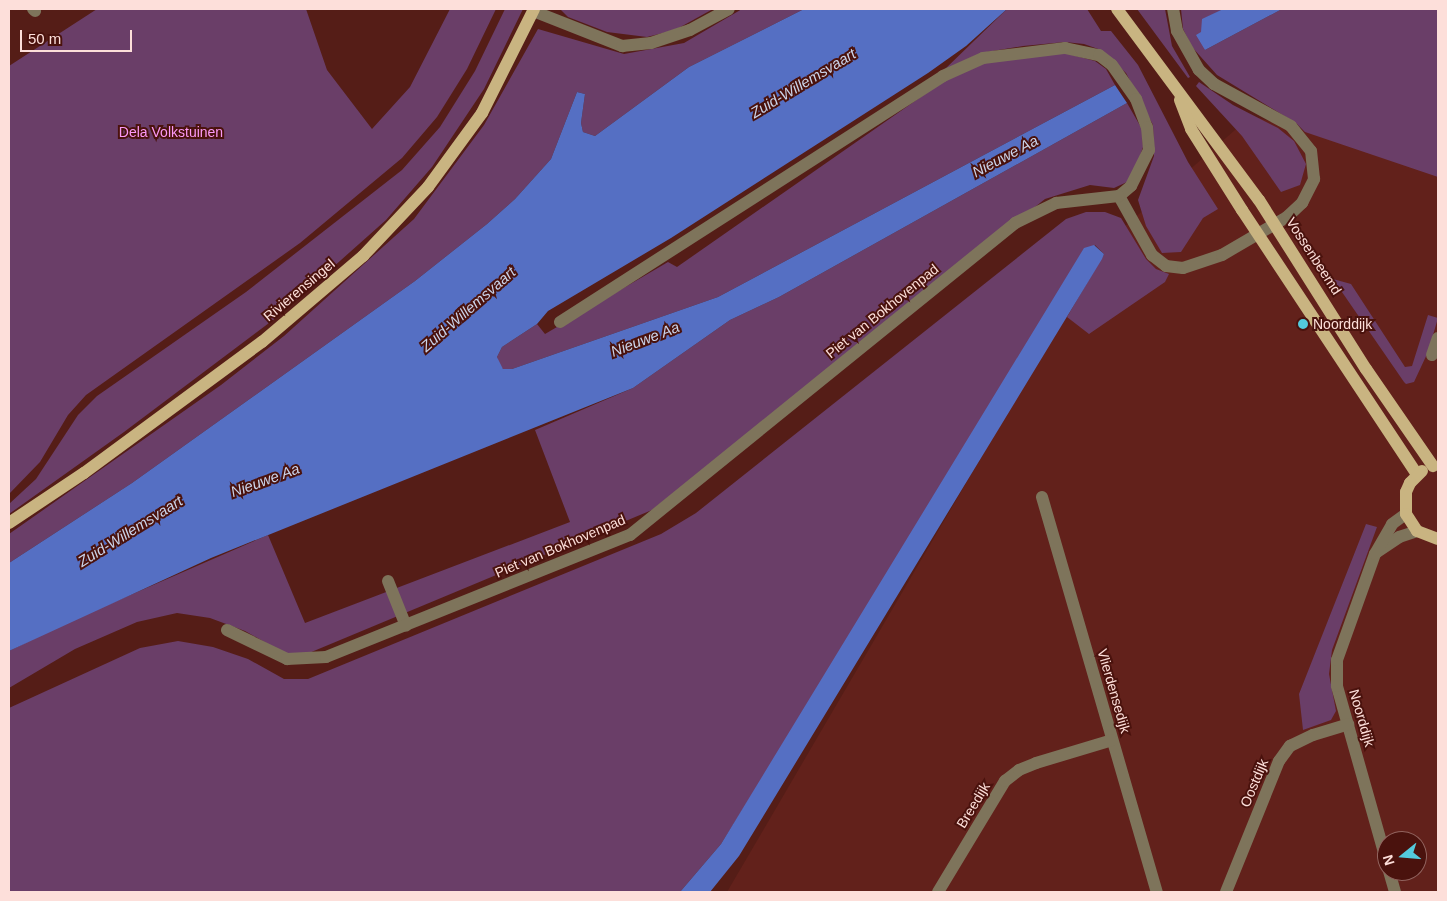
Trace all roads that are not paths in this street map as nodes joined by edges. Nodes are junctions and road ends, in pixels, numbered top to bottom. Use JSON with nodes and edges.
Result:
{"nodes":[{"id":1,"x":729,"y":9,"type":"edge"},
{"id":2,"x":1117,"y":9,"type":"edge"},
{"id":3,"x":1173,"y":9,"type":"edge"},
{"id":4,"x":533,"y":10,"type":"edge"},
{"id":5,"x":1177,"y":93,"type":"junction"},
{"id":6,"x":1119,"y":196,"type":"junction"},
{"id":7,"x":1275,"y":224,"type":"junction"},
{"id":8,"x":1258,"y":234,"type":"junction"},
{"id":9,"x":560,"y":322,"type":"dead end"},
{"id":10,"x":1438,"y":338,"type":"edge"},
{"id":11,"x":1432,"y":355,"type":"dead end"},
{"id":12,"x":1436,"y":466,"type":"edge"},
{"id":13,"x":1417,"y":474,"type":"junction"},
{"id":14,"x":1042,"y":497,"type":"dead end"},
{"id":15,"x":1406,"y":514,"type":"junction"},
{"id":16,"x":9,"y":523,"type":"edge"},
{"id":17,"x":1417,"y":531,"type":"junction"},
{"id":18,"x":1438,"y":539,"type":"edge"},
{"id":19,"x":1375,"y":554,"type":"junction"},
{"id":20,"x":388,"y":581,"type":"dead end"},
{"id":21,"x":406,"y":626,"type":"junction"},
{"id":22,"x":227,"y":630,"type":"dead end"},
{"id":23,"x":1348,"y":724,"type":"junction"},
{"id":24,"x":1112,"y":740,"type":"junction"},
{"id":25,"x":1378,"y":831,"type":"edge"},
{"id":26,"x":938,"y":892,"type":"edge"},
{"id":27,"x":1157,"y":892,"type":"edge"},
{"id":28,"x":1226,"y":892,"type":"edge"}],
"edges":[{"from":1,"to":4,"type":"street"},
{"from":2,"to":5,"type":"main road","name":"Vossenbeemd"},
{"from":3,"to":7,"type":"street"},
{"from":4,"to":16,"type":"main road","name":"Rivierensingel"},
{"from":5,"to":7,"type":"main road","name":"Vossenbeemd"},
{"from":5,"to":8,"type":"main road","name":"Vossenbeemd"},
{"from":6,"to":8,"type":"street"},
{"from":6,"to":9,"type":"street"},
{"from":6,"to":21,"type":"street","name":"Piet van Bokhovenpad"},
{"from":7,"to":8,"type":"street"},
{"from":7,"to":12,"type":"main road","name":"Vossenbeemd"},
{"from":8,"to":13,"type":"main road","name":"Vossenbeemd"},
{"from":10,"to":11,"type":"street"},
{"from":12,"to":13,"type":"main road"},
{"from":13,"to":15,"type":"main road"},
{"from":14,"to":24,"type":"street","name":"Vlierdensedijk"},
{"from":15,"to":17,"type":"main road"},
{"from":15,"to":19,"type":"street","name":"Noorddijk"},
{"from":17,"to":18,"type":"main road"},
{"from":17,"to":19,"type":"street"},
{"from":19,"to":23,"type":"street","name":"Noorddijk"},
{"from":20,"to":21,"type":"street"},
{"from":21,"to":22,"type":"street","name":"Piet van Bokhovenpad"},
{"from":23,"to":25,"type":"street","name":"Noorddijk"},
{"from":23,"to":28,"type":"street","name":"Oostdijk"},
{"from":24,"to":26,"type":"street","name":"Breedijk"},
{"from":24,"to":27,"type":"street","name":"Vlierdensedijk"}]}
